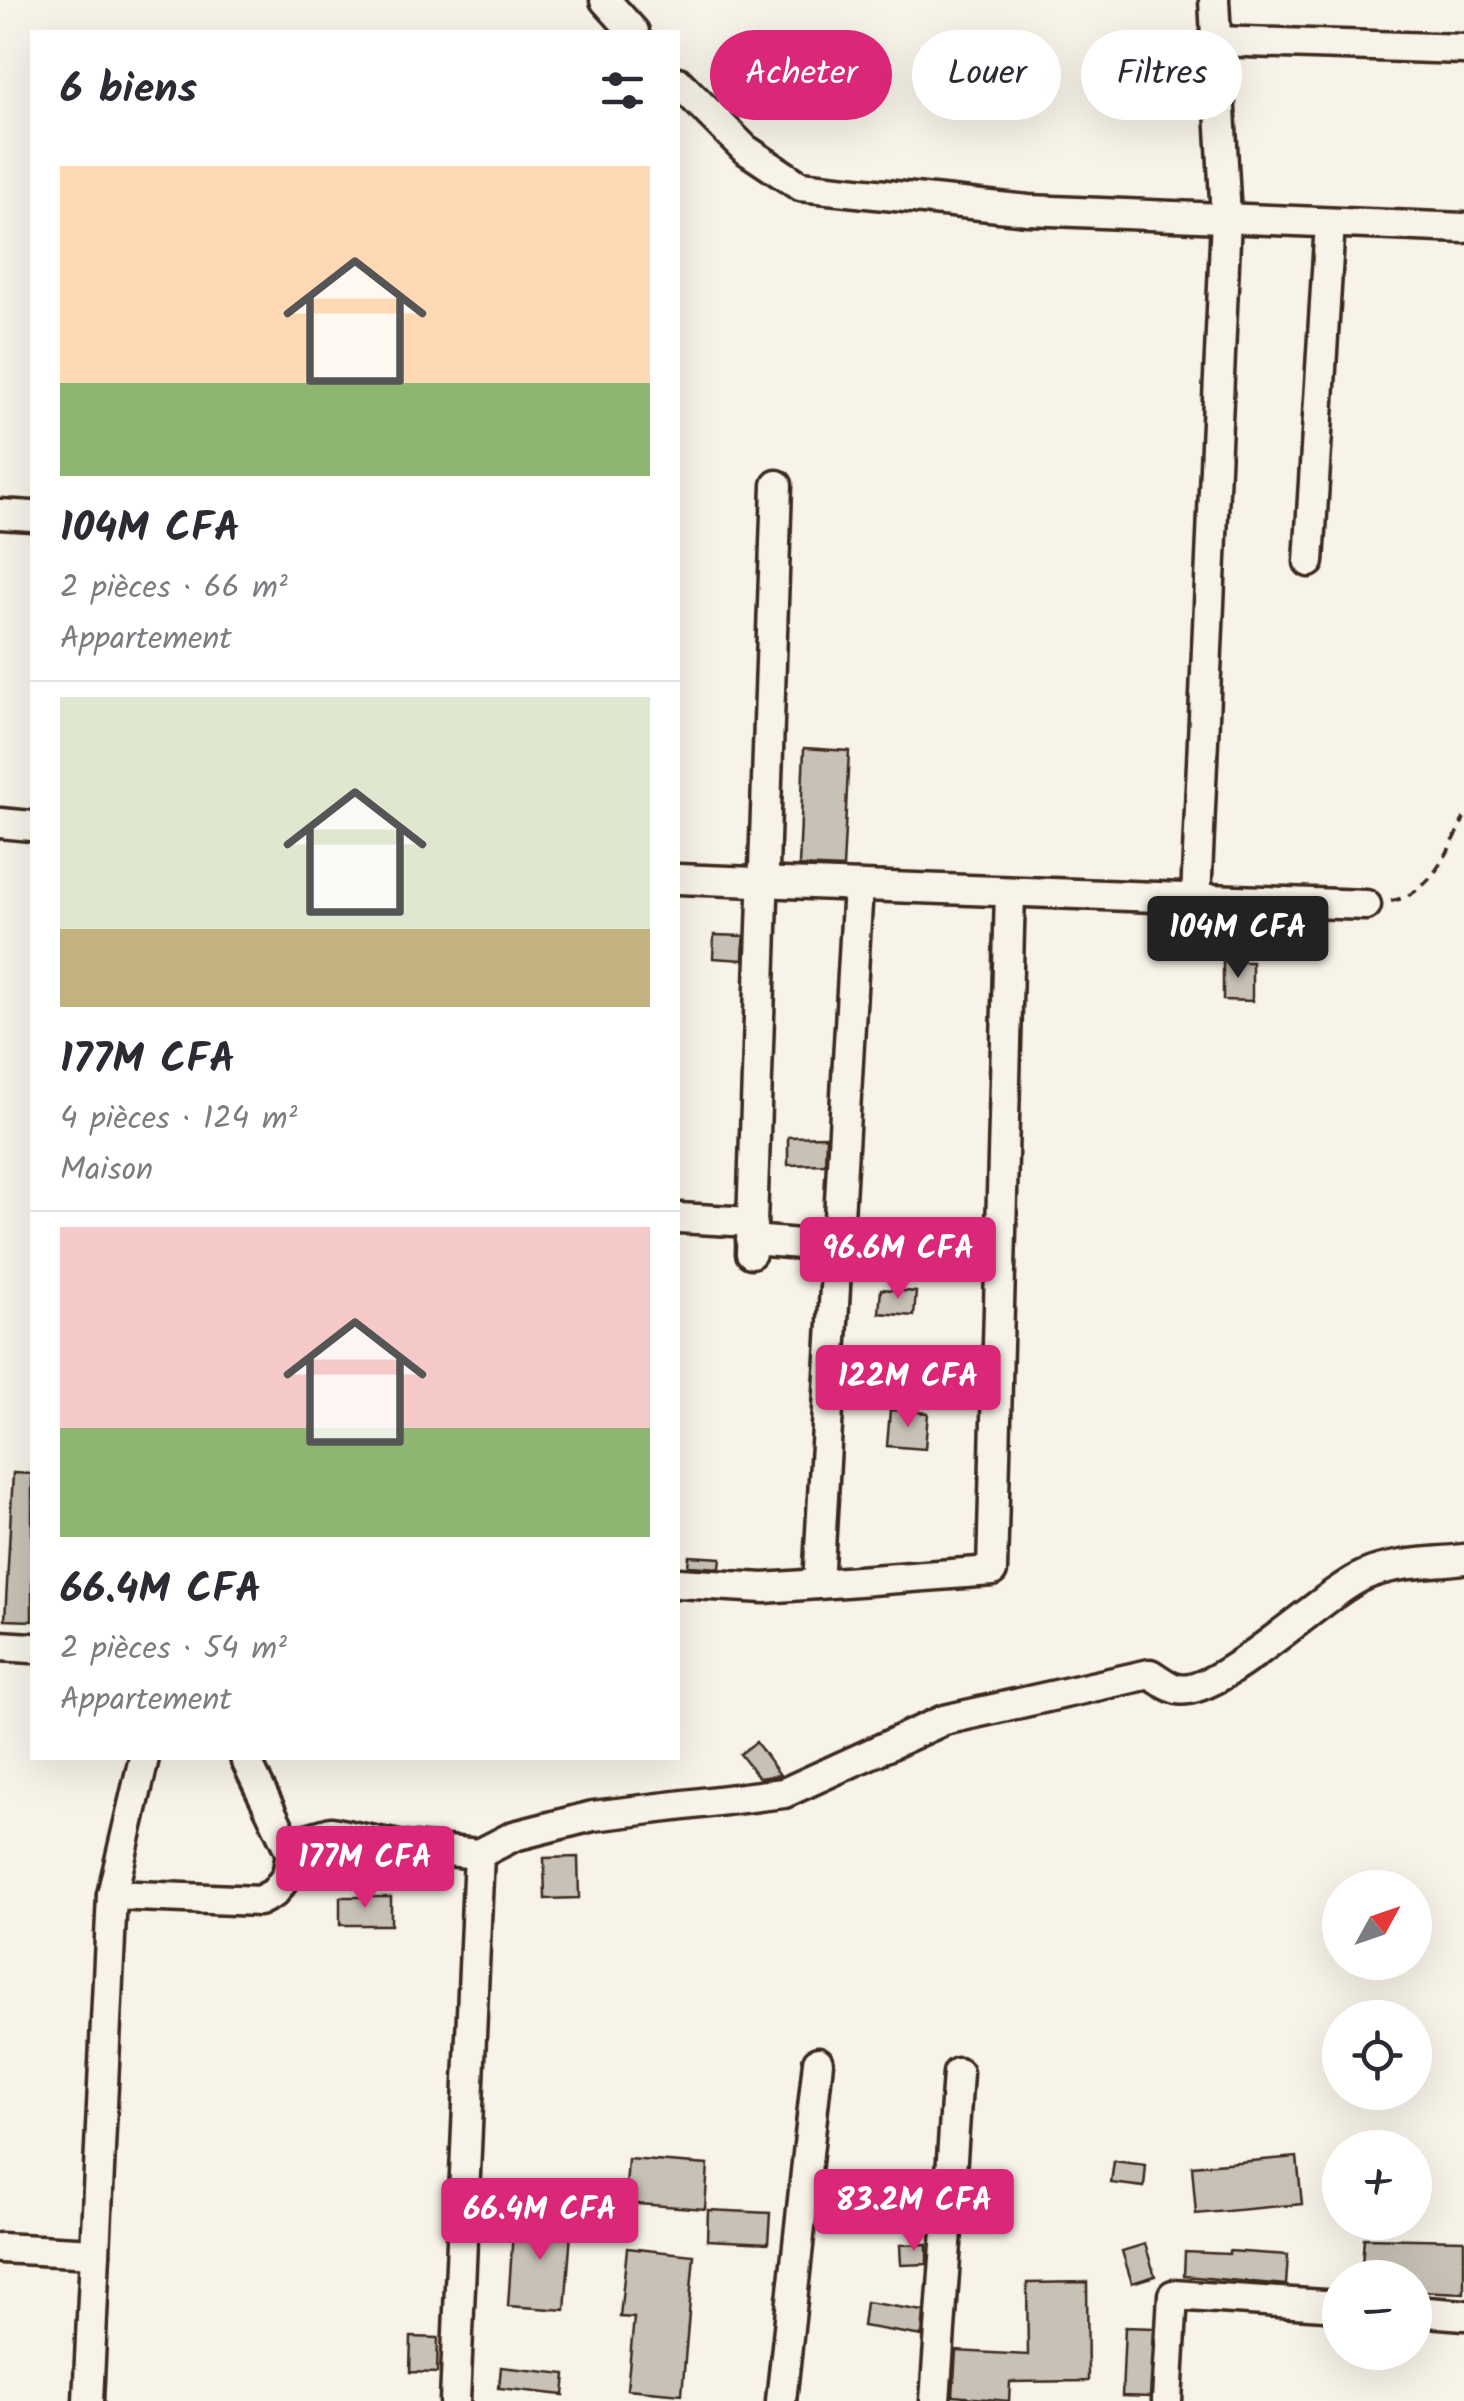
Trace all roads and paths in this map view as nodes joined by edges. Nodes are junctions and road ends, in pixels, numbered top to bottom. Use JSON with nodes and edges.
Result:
{"nodes":[{"id":1,"x":605,"y":0,"type":"edge"},
{"id":2,"x":1214,"y":0,"type":"edge"},
{"id":3,"x":632,"y":30,"type":"edge"},
{"id":4,"x":1215,"y":30,"type":"edge"},
{"id":5,"x":1242,"y":42,"type":"edge"},
{"id":6,"x":1464,"y":49,"type":"edge"},
{"id":7,"x":680,"y":84,"type":"edge"},
{"id":8,"x":1220,"y":120,"type":"edge"},
{"id":9,"x":1226,"y":218,"type":"junction"},
{"id":10,"x":1330,"y":223,"type":"junction"},
{"id":11,"x":1464,"y":228,"type":"edge"},
{"id":12,"x":776,"y":486,"type":"dead end"},
{"id":13,"x":0,"y":514,"type":"edge"},
{"id":14,"x":30,"y":516,"type":"edge"},
{"id":15,"x":1308,"y":562,"type":"dead end"},
{"id":16,"x":1464,"y":818,"type":"edge"},
{"id":17,"x":0,"y":823,"type":"edge"},
{"id":18,"x":30,"y":826,"type":"edge"},
{"id":19,"x":680,"y":879,"type":"edge"},
{"id":20,"x":763,"y":882,"type":"junction"},
{"id":21,"x":858,"y":886,"type":"junction"},
{"id":22,"x":1010,"y":892,"type":"junction"},
{"id":23,"x":1196,"y":899,"type":"junction"},
{"id":24,"x":1366,"y":906,"type":"joint"},
{"id":25,"x":680,"y":1219,"type":"edge"},
{"id":26,"x":751,"y":1238,"type":"junction"},
{"id":27,"x":837,"y":1247,"type":"junction"},
{"id":28,"x":1464,"y":1559,"type":"edge"},
{"id":29,"x":680,"y":1583,"type":"edge"},
{"id":30,"x":818,"y":1584,"type":"junction"},
{"id":31,"x":0,"y":1646,"type":"edge"},
{"id":32,"x":30,"y":1648,"type":"edge"},
{"id":33,"x":144,"y":1760,"type":"edge"},
{"id":34,"x":246,"y":1760,"type":"edge"},
{"id":35,"x":291,"y":1852,"type":"junction"},
{"id":36,"x":478,"y":1854,"type":"junction"},
{"id":37,"x":112,"y":1895,"type":"junction"},
{"id":38,"x":818,"y":2062,"type":"dead end"},
{"id":39,"x":958,"y":2073,"type":"dead end"},
{"id":40,"x":0,"y":2248,"type":"edge"},
{"id":41,"x":94,"y":2253,"type":"junction"},
{"id":42,"x":1322,"y":2305,"type":"edge"},
{"id":43,"x":1432,"y":2312,"type":"edge"},
{"id":44,"x":1464,"y":2314,"type":"edge"},
{"id":45,"x":88,"y":2401,"type":"edge"},
{"id":46,"x":455,"y":2401,"type":"edge"},
{"id":47,"x":781,"y":2401,"type":"edge"},
{"id":48,"x":935,"y":2401,"type":"edge"},
{"id":49,"x":1168,"y":2401,"type":"edge"}],
"edges":[{"from":1,"to":3,"type":"street"},
{"from":2,"to":4,"type":"street"},
{"from":5,"to":6,"type":"street"},
{"from":7,"to":9,"type":"street"},
{"from":8,"to":9,"type":"street"},
{"from":9,"to":10,"type":"street"},
{"from":9,"to":23,"type":"street"},
{"from":10,"to":11,"type":"street"},
{"from":10,"to":15,"type":"street"},
{"from":12,"to":20,"type":"street"},
{"from":13,"to":14,"type":"street"},
{"from":16,"to":24,"type":"path"},
{"from":17,"to":18,"type":"street"},
{"from":19,"to":20,"type":"street"},
{"from":20,"to":21,"type":"street"},
{"from":20,"to":26,"type":"street"},
{"from":21,"to":22,"type":"street"},
{"from":21,"to":27,"type":"street"},
{"from":22,"to":23,"type":"street"},
{"from":22,"to":30,"type":"street"},
{"from":23,"to":24,"type":"street"},
{"from":25,"to":26,"type":"street"},
{"from":26,"to":27,"type":"street"},
{"from":27,"to":30,"type":"street"},
{"from":28,"to":36,"type":"street"},
{"from":29,"to":30,"type":"street"},
{"from":31,"to":32,"type":"street"},
{"from":33,"to":37,"type":"street"},
{"from":34,"to":35,"type":"street"},
{"from":35,"to":36,"type":"street"},
{"from":35,"to":37,"type":"street"},
{"from":36,"to":46,"type":"street"},
{"from":37,"to":41,"type":"street"},
{"from":38,"to":47,"type":"street"},
{"from":39,"to":48,"type":"street"},
{"from":40,"to":41,"type":"street"},
{"from":41,"to":45,"type":"street"},
{"from":42,"to":49,"type":"street"},
{"from":43,"to":44,"type":"street"}]}
